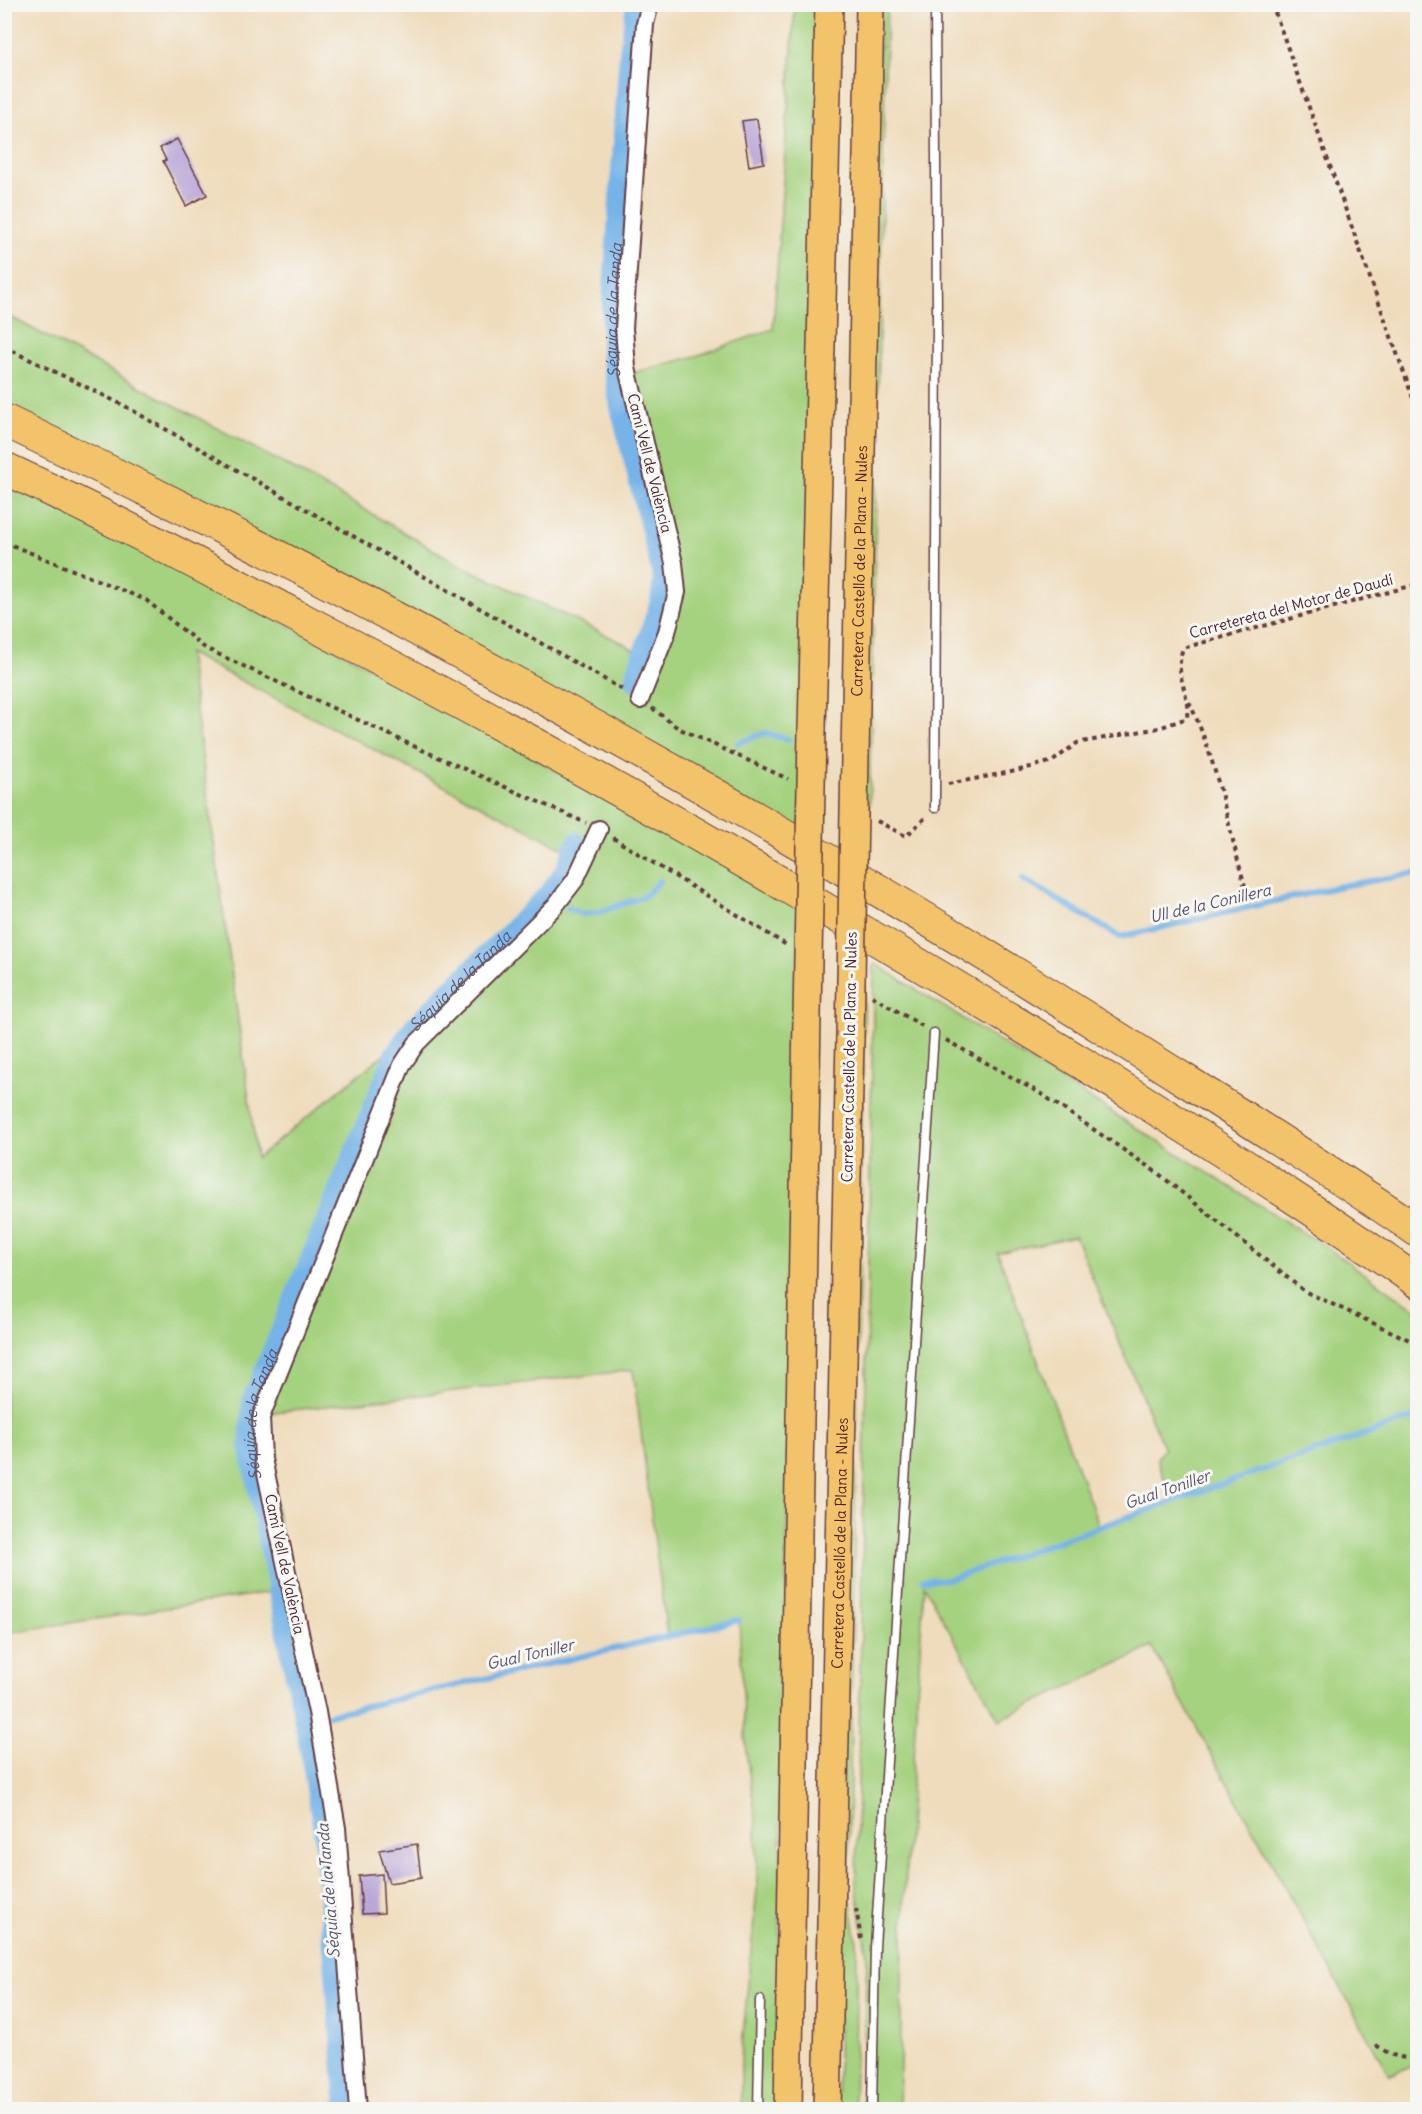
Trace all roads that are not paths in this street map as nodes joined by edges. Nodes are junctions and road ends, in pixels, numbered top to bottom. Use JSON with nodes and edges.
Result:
{"nodes":[{"id":1,"x":650,"y":4,"type":"edge"},
{"id":2,"x":829,"y":4,"type":"edge"},
{"id":3,"x":870,"y":4,"type":"edge"},
{"id":4,"x":934,"y":4,"type":"edge"},
{"id":5,"x":4,"y":420,"type":"edge"},
{"id":6,"x":4,"y":468,"type":"edge"},
{"id":7,"x":640,"y":700,"type":"road end"},
{"id":8,"x":935,"y":808,"type":"dead end"},
{"id":9,"x":599,"y":829,"type":"road end"},
{"id":10,"x":934,"y":1033,"type":"road end"},
{"id":11,"x":1418,"y":1230,"type":"edge"},
{"id":12,"x":1418,"y":1282,"type":"edge"},
{"id":13,"x":760,"y":2000,"type":"dead end"},
{"id":14,"x":358,"y":2109,"type":"edge"},
{"id":15,"x":758,"y":2109,"type":"edge"},
{"id":16,"x":788,"y":2109,"type":"edge"},
{"id":17,"x":827,"y":2109,"type":"edge"},
{"id":18,"x":872,"y":2109,"type":"edge"}],
"edges":[{"from":1,"to":7,"type":"street","name":"Camí Vell de València"},
{"from":2,"to":16,"type":"main road","bridge":true},
{"from":3,"to":17,"type":"main road","name":"Carretera Castelló de la Plana - Nules","bridge":true},
{"from":4,"to":8,"type":"lane"},
{"from":5,"to":11,"type":"highway"},
{"from":6,"to":12,"type":"highway"},
{"from":9,"to":14,"type":"street","name":"Camí Vell de València"},
{"from":10,"to":18,"type":"lane"},
{"from":13,"to":15,"type":"lane"}]}
